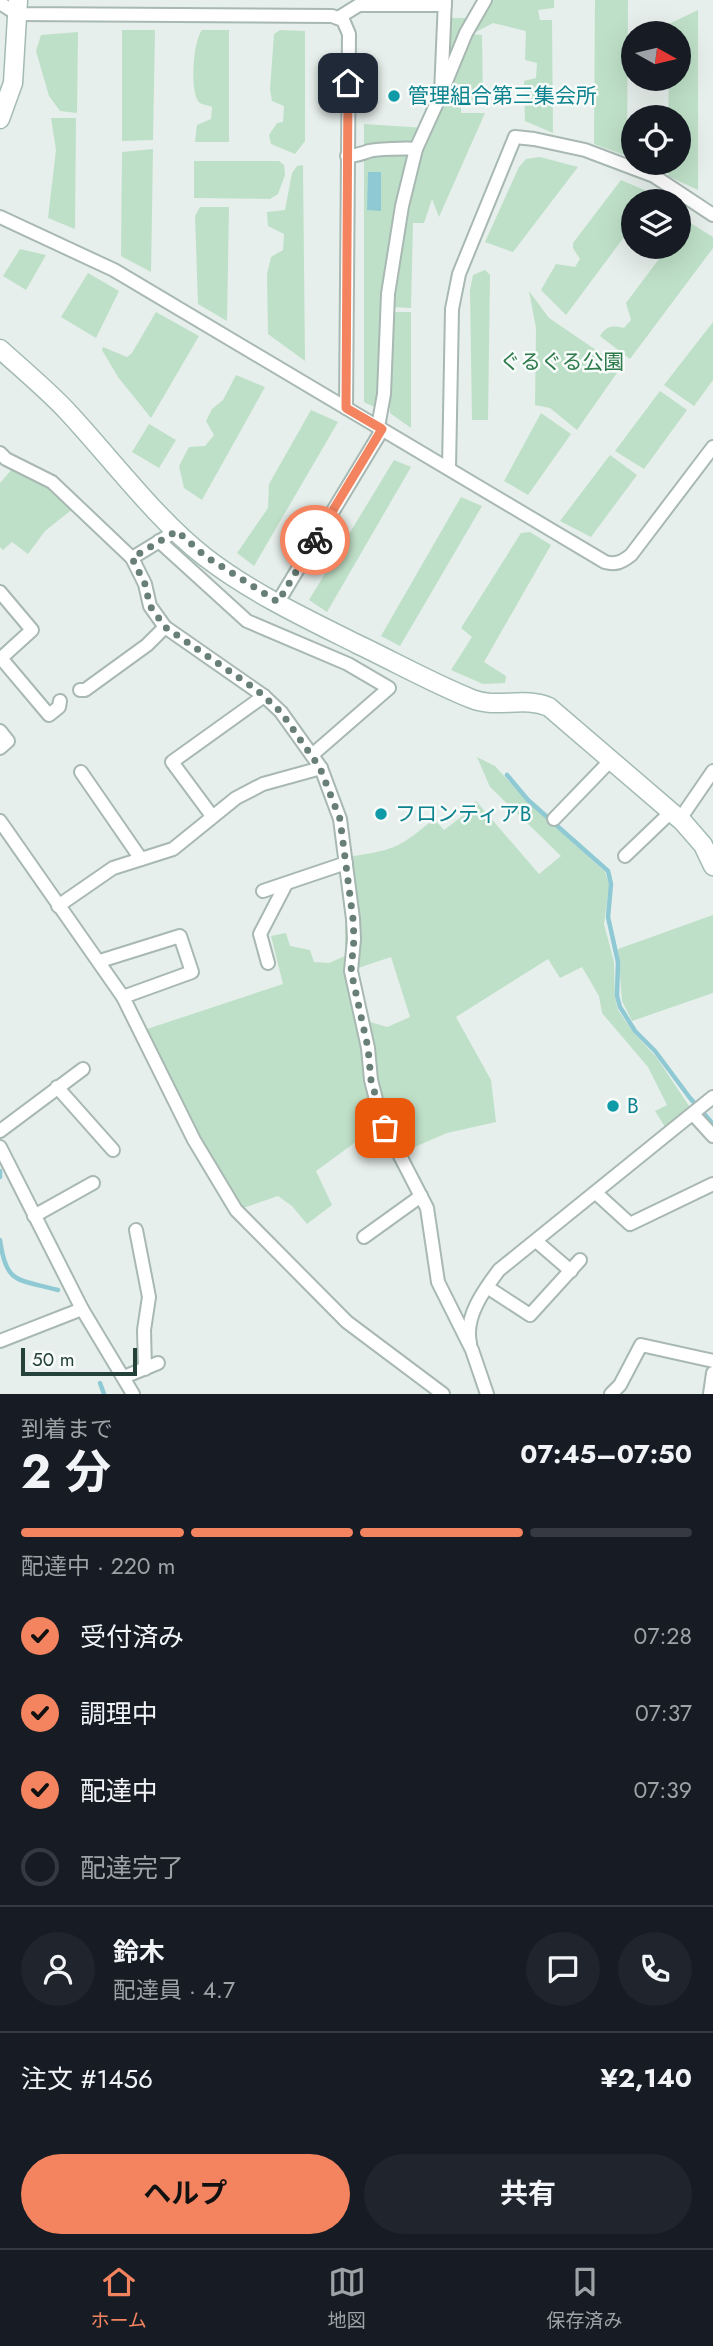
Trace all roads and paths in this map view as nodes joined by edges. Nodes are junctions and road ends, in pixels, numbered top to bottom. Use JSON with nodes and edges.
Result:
{"nodes":[{"id":1,"x":485,"y":0,"type":"edge"},
{"id":2,"x":0,"y":3,"type":"edge"},
{"id":3,"x":445,"y":3,"type":"edge"},
{"id":4,"x":18,"y":7,"type":"edge"},
{"id":5,"x":338,"y":18,"type":"junction"},
{"id":6,"x":441,"y":94,"type":"junction"},
{"id":7,"x":0,"y":119,"type":"edge"},
{"id":8,"x":416,"y":149,"type":"junction"},
{"id":9,"x":347,"y":156,"type":"junction"},
{"id":10,"x":713,"y":215,"type":"edge"},
{"id":11,"x":0,"y":217,"type":"edge"},
{"id":12,"x":0,"y":349,"type":"edge"},
{"id":13,"x":346,"y":408,"type":"junction"},
{"id":14,"x":380,"y":428,"type":"junction"},
{"id":15,"x":713,"y":447,"type":"edge"},
{"id":16,"x":0,"y":453,"type":"edge"},
{"id":17,"x":449,"y":468,"type":"junction"},
{"id":18,"x":177,"y":531,"type":"junction"},
{"id":19,"x":159,"y":541,"type":"junction"},
{"id":20,"x":132,"y":558,"type":"junction"},
{"id":21,"x":0,"y":592,"type":"edge"},
{"id":22,"x":278,"y":602,"type":"junction"},
{"id":23,"x":165,"y":627,"type":"junction"},
{"id":24,"x":0,"y":658,"type":"edge"},
{"id":25,"x":80,"y":690,"type":"dead end"},
{"id":26,"x":264,"y":696,"type":"junction"},
{"id":27,"x":60,"y":701,"type":"dead end"},
{"id":28,"x":0,"y":731,"type":"edge"},
{"id":29,"x":0,"y":748,"type":"edge"},
{"id":30,"x":312,"y":755,"type":"junction"},
{"id":31,"x":611,"y":760,"type":"junction"},
{"id":32,"x":320,"y":768,"type":"junction"},
{"id":33,"x":713,"y":771,"type":"edge"},
{"id":34,"x":81,"y":772,"type":"dead end"},
{"id":35,"x":675,"y":815,"type":"junction"},
{"id":36,"x":212,"y":816,"type":"junction"},
{"id":37,"x":554,"y":819,"type":"dead end"},
{"id":38,"x":0,"y":821,"type":"edge"},
{"id":39,"x":625,"y":856,"type":"dead end"},
{"id":40,"x":141,"y":859,"type":"junction"},
{"id":41,"x":712,"y":861,"type":"edge"},
{"id":42,"x":346,"y":863,"type":"junction"},
{"id":43,"x":286,"y":884,"type":"junction"},
{"id":44,"x":263,"y":891,"type":"dead end"},
{"id":45,"x":58,"y":906,"type":"junction"},
{"id":46,"x":100,"y":961,"type":"junction"},
{"id":47,"x":268,"y":963,"type":"dead end"},
{"id":48,"x":123,"y":997,"type":"junction"},
{"id":49,"x":83,"y":1069,"type":"dead end"},
{"id":50,"x":57,"y":1087,"type":"junction"},
{"id":51,"x":705,"y":1105,"type":"edge"},
{"id":52,"x":0,"y":1130,"type":"edge"},
{"id":53,"x":713,"y":1136,"type":"edge"},
{"id":54,"x":0,"y":1147,"type":"edge"},
{"id":55,"x":113,"y":1150,"type":"dead end"},
{"id":56,"x":93,"y":1183,"type":"dead end"},
{"id":57,"x":713,"y":1184,"type":"edge"},
{"id":58,"x":596,"y":1193,"type":"junction"},
{"id":59,"x":421,"y":1196,"type":"junction"},
{"id":60,"x":34,"y":1216,"type":"junction"},
{"id":61,"x":136,"y":1230,"type":"dead end"},
{"id":62,"x":364,"y":1237,"type":"dead end"},
{"id":63,"x":536,"y":1241,"type":"junction"},
{"id":64,"x":580,"y":1260,"type":"dead end"},
{"id":65,"x":570,"y":1271,"type":"junction"},
{"id":66,"x":487,"y":1287,"type":"junction"},
{"id":67,"x":82,"y":1309,"type":"junction"},
{"id":68,"x":0,"y":1341,"type":"edge"},
{"id":69,"x":472,"y":1350,"type":"junction"},
{"id":70,"x":713,"y":1361,"type":"edge"},
{"id":71,"x":158,"y":1363,"type":"dead end"},
{"id":72,"x":145,"y":1368,"type":"junction"},
{"id":73,"x":713,"y":1373,"type":"edge"},
{"id":74,"x":124,"y":1377,"type":"junction"},
{"id":75,"x":133,"y":1394,"type":"edge"},
{"id":76,"x":443,"y":1394,"type":"edge"},
{"id":77,"x":487,"y":1394,"type":"edge"},
{"id":78,"x":611,"y":1394,"type":"edge"},
{"id":79,"x":710,"y":1394,"type":"edge"}],
"edges":[{"from":1,"to":6,"type":"street"},
{"from":2,"to":4,"type":"street"},
{"from":3,"to":5,"type":"street"},
{"from":3,"to":6,"type":"street"},
{"from":4,"to":5,"type":"street"},
{"from":4,"to":7,"type":"street"},
{"from":5,"to":9,"type":"street"},
{"from":6,"to":8,"type":"street"},
{"from":8,"to":9,"type":"street"},
{"from":8,"to":14,"type":"street"},
{"from":9,"to":13,"type":"street"},
{"from":10,"to":17,"type":"street"},
{"from":11,"to":13,"type":"street"},
{"from":12,"to":18,"type":"street"},
{"from":13,"to":14,"type":"street"},
{"from":14,"to":17,"type":"street"},
{"from":14,"to":22,"type":"street"},
{"from":15,"to":17,"type":"street"},
{"from":16,"to":20,"type":"street"},
{"from":18,"to":19,"type":"street"},
{"from":18,"to":22,"type":"street"},
{"from":19,"to":20,"type":"street"},
{"from":19,"to":30,"type":"street"},
{"from":20,"to":23,"type":"street"},
{"from":21,"to":24,"type":"street"},
{"from":22,"to":31,"type":"street"},
{"from":23,"to":25,"type":"street"},
{"from":23,"to":26,"type":"street"},
{"from":24,"to":27,"type":"street"},
{"from":26,"to":30,"type":"street"},
{"from":26,"to":36,"type":"street"},
{"from":28,"to":29,"type":"street"},
{"from":30,"to":32,"type":"street"},
{"from":31,"to":35,"type":"street"},
{"from":31,"to":37,"type":"street"},
{"from":32,"to":36,"type":"street"},
{"from":32,"to":42,"type":"street"},
{"from":33,"to":35,"type":"street"},
{"from":34,"to":40,"type":"street"},
{"from":35,"to":39,"type":"street"},
{"from":35,"to":41,"type":"street"},
{"from":36,"to":40,"type":"street"},
{"from":38,"to":45,"type":"street"},
{"from":40,"to":45,"type":"street"},
{"from":42,"to":43,"type":"street"},
{"from":42,"to":59,"type":"street"},
{"from":43,"to":44,"type":"street"},
{"from":43,"to":47,"type":"street"},
{"from":45,"to":46,"type":"street"},
{"from":46,"to":48,"type":"street"},
{"from":46,"to":48,"type":"street"},
{"from":48,"to":76,"type":"street"},
{"from":49,"to":50,"type":"street"},
{"from":50,"to":52,"type":"street"},
{"from":50,"to":55,"type":"street"},
{"from":51,"to":53,"type":"street"},
{"from":51,"to":58,"type":"street"},
{"from":54,"to":60,"type":"street"},
{"from":56,"to":60,"type":"street"},
{"from":57,"to":58,"type":"street"},
{"from":58,"to":63,"type":"street"},
{"from":59,"to":62,"type":"street"},
{"from":59,"to":69,"type":"street"},
{"from":60,"to":67,"type":"street"},
{"from":61,"to":72,"type":"street"},
{"from":63,"to":65,"type":"street"},
{"from":63,"to":66,"type":"street"},
{"from":64,"to":65,"type":"street"},
{"from":65,"to":66,"type":"street"},
{"from":66,"to":69,"type":"street"},
{"from":67,"to":68,"type":"street"},
{"from":67,"to":74,"type":"street"},
{"from":69,"to":77,"type":"street"},
{"from":70,"to":78,"type":"street"},
{"from":71,"to":72,"type":"street"},
{"from":72,"to":74,"type":"street"},
{"from":73,"to":79,"type":"street"},
{"from":74,"to":75,"type":"street"}]}
